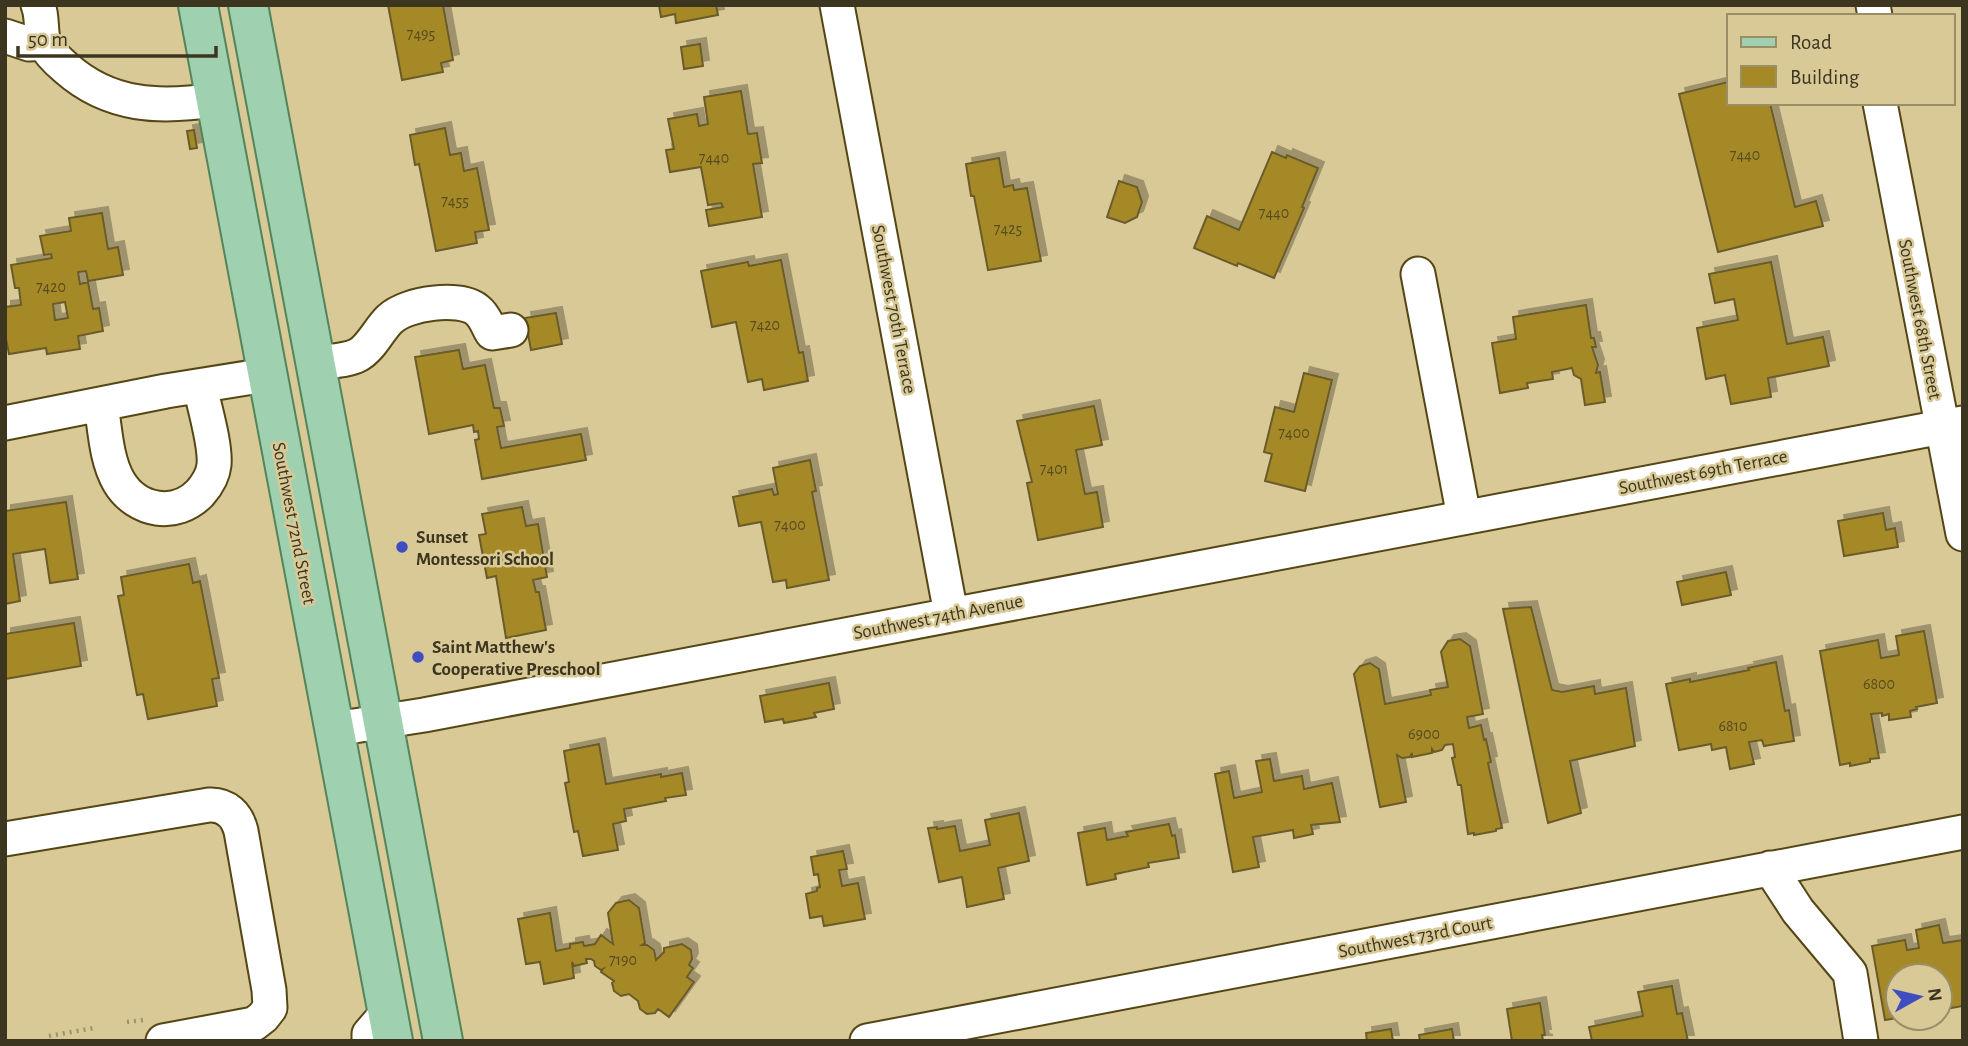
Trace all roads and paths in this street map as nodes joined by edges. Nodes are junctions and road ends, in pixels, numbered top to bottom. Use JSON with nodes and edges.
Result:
{"nodes":[{"id":1,"x":38,"y":5,"type":"edge"},
{"id":2,"x":198,"y":5,"type":"edge"},
{"id":3,"x":248,"y":5,"type":"edge"},
{"id":4,"x":838,"y":5,"type":"edge"},
{"id":5,"x":5,"y":36,"type":"edge"},
{"id":6,"x":44,"y":43,"type":"junction"},
{"id":7,"x":215,"y":100,"type":"junction"},
{"id":8,"x":1880,"y":105,"type":"edge"},
{"id":9,"x":1418,"y":274,"type":"dead end"},
{"id":10,"x":511,"y":330,"type":"dead end"},
{"id":11,"x":316,"y":363,"type":"junction"},
{"id":12,"x":267,"y":375,"type":"junction"},
{"id":13,"x":200,"y":386,"type":"junction"},
{"id":14,"x":101,"y":404,"type":"junction"},
{"id":15,"x":5,"y":424,"type":"edge"},
{"id":16,"x":1952,"y":425,"type":"edge"},
{"id":17,"x":1464,"y":517,"type":"junction"},
{"id":18,"x":1963,"y":534,"type":"edge"},
{"id":19,"x":951,"y":614,"type":"junction"},
{"id":20,"x":383,"y":721,"type":"junction"},
{"id":21,"x":335,"y":729,"type":"junction"},
{"id":22,"x":1963,"y":832,"type":"edge"},
{"id":23,"x":5,"y":839,"type":"edge"},
{"id":24,"x":1770,"y":868,"type":"junction"},
{"id":25,"x":94,"y":1028,"type":"dead end"},
{"id":26,"x":384,"y":1031,"type":"edge"},
{"id":27,"x":49,"y":1036,"type":"dead end"},
{"id":28,"x":163,"y":1041,"type":"edge"},
{"id":29,"x":443,"y":1041,"type":"edge"},
{"id":30,"x":867,"y":1041,"type":"edge"},
{"id":31,"x":1861,"y":1041,"type":"edge"}],
"edges":[{"from":1,"to":6,"type":"street"},
{"from":2,"to":7,"type":"main road","name":"Southwest 72nd Street"},
{"from":3,"to":11,"type":"main road"},
{"from":4,"to":19,"type":"street","name":"Southwest 70th Terrace"},
{"from":5,"to":6,"type":"street"},
{"from":6,"to":7,"type":"street"},
{"from":7,"to":12,"type":"main road","name":"Southwest 72nd Street"},
{"from":8,"to":16,"type":"street","name":"Southwest 68th Street"},
{"from":9,"to":17,"type":"street"},
{"from":10,"to":11,"type":"street"},
{"from":11,"to":12,"type":"main road"},
{"from":11,"to":20,"type":"main road"},
{"from":12,"to":13,"type":"street"},
{"from":12,"to":21,"type":"main road","name":"Southwest 72nd Street"},
{"from":13,"to":14,"type":"street"},
{"from":13,"to":14,"type":"street"},
{"from":14,"to":15,"type":"street"},
{"from":16,"to":17,"type":"street","name":"Southwest 69th Terrace"},
{"from":16,"to":18,"type":"street","name":"Southwest 68th Street"},
{"from":17,"to":19,"type":"street","name":"Southwest 74th Avenue"},
{"from":19,"to":20,"type":"street","name":"Southwest 74th Avenue"},
{"from":20,"to":21,"type":"street","name":"Southwest 74th Avenue"},
{"from":20,"to":29,"type":"main road"},
{"from":21,"to":26,"type":"main road","name":"Southwest 72nd Street"},
{"from":22,"to":24,"type":"street","name":"Southwest 73rd Court"},
{"from":23,"to":28,"type":"street"},
{"from":24,"to":30,"type":"street","name":"Southwest 73rd Court"},
{"from":24,"to":31,"type":"street"},
{"from":25,"to":27,"type":"path"}]}
